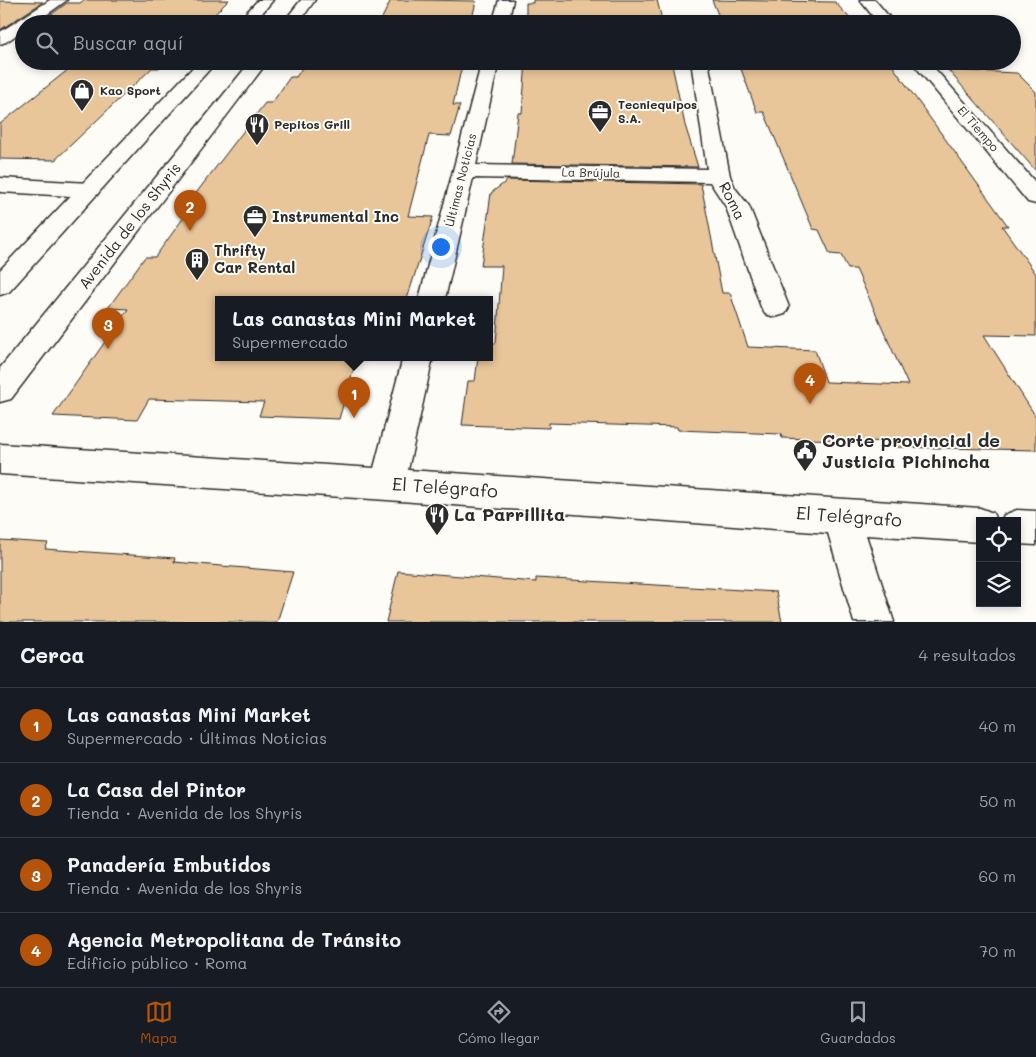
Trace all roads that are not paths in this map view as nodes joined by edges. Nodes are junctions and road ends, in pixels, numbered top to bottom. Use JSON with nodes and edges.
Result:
{"nodes":[{"id":1,"x":60,"y":0,"type":"edge"},
{"id":2,"x":266,"y":0,"type":"edge"},
{"id":3,"x":308,"y":0,"type":"edge"},
{"id":4,"x":506,"y":0,"type":"edge"},
{"id":5,"x":867,"y":0,"type":"edge"},
{"id":6,"x":37,"y":15,"type":"edge"},
{"id":7,"x":252,"y":15,"type":"edge"},
{"id":8,"x":297,"y":15,"type":"edge"},
{"id":9,"x":502,"y":15,"type":"edge"},
{"id":10,"x":880,"y":15,"type":"edge"},
{"id":11,"x":15,"y":29,"type":"edge"},
{"id":12,"x":0,"y":39,"type":"edge"},
{"id":13,"x":201,"y":70,"type":"edge"},
{"id":14,"x":253,"y":70,"type":"edge"},
{"id":15,"x":489,"y":70,"type":"edge"},
{"id":16,"x":700,"y":70,"type":"edge"},
{"id":17,"x":927,"y":70,"type":"edge"},
{"id":18,"x":464,"y":171,"type":"junction"},
{"id":19,"x":719,"y":176,"type":"junction"},
{"id":20,"x":0,"y":185,"type":"edge"},
{"id":21,"x":89,"y":190,"type":"junction"},
{"id":22,"x":1036,"y":197,"type":"edge"},
{"id":23,"x":0,"y":286,"type":"edge"},
{"id":24,"x":433,"y":296,"type":"edge"},
{"id":25,"x":775,"y":307,"type":"dead end"},
{"id":26,"x":417,"y":361,"type":"edge"},
{"id":27,"x":0,"y":390,"type":"edge"},
{"id":28,"x":0,"y":459,"type":"edge"},
{"id":29,"x":387,"y":484,"type":"junction"},
{"id":30,"x":842,"y":517,"type":"junction"},
{"id":31,"x":976,"y":524,"type":"edge"},
{"id":32,"x":1021,"y":527,"type":"edge"},
{"id":33,"x":1036,"y":528,"type":"edge"},
{"id":34,"x":874,"y":622,"type":"edge"}],
"edges":[{"from":1,"to":6,"type":"street"},
{"from":2,"to":7,"type":"street"},
{"from":3,"to":8,"type":"street"},
{"from":4,"to":9,"type":"street"},
{"from":5,"to":10,"type":"street"},
{"from":11,"to":12,"type":"street"},
{"from":13,"to":21,"type":"street"},
{"from":14,"to":27,"type":"street","name":"Avenida de los Shyris"},
{"from":15,"to":18,"type":"street","name":"Últimas Noticias"},
{"from":16,"to":19,"type":"street","name":"Roma"},
{"from":17,"to":22,"type":"street","name":"El Tiempo"},
{"from":18,"to":19,"type":"street","name":"La Brújula"},
{"from":18,"to":24,"type":"street","name":"Últimas Noticias"},
{"from":19,"to":25,"type":"street","name":"Roma"},
{"from":20,"to":21,"type":"street"},
{"from":21,"to":23,"type":"street"},
{"from":26,"to":29,"type":"street"},
{"from":28,"to":29,"type":"street","name":"El Telégrafo"},
{"from":29,"to":30,"type":"street","name":"El Telégrafo"},
{"from":30,"to":31,"type":"street","name":"El Telégrafo"},
{"from":30,"to":34,"type":"street"},
{"from":32,"to":33,"type":"street"}]}
